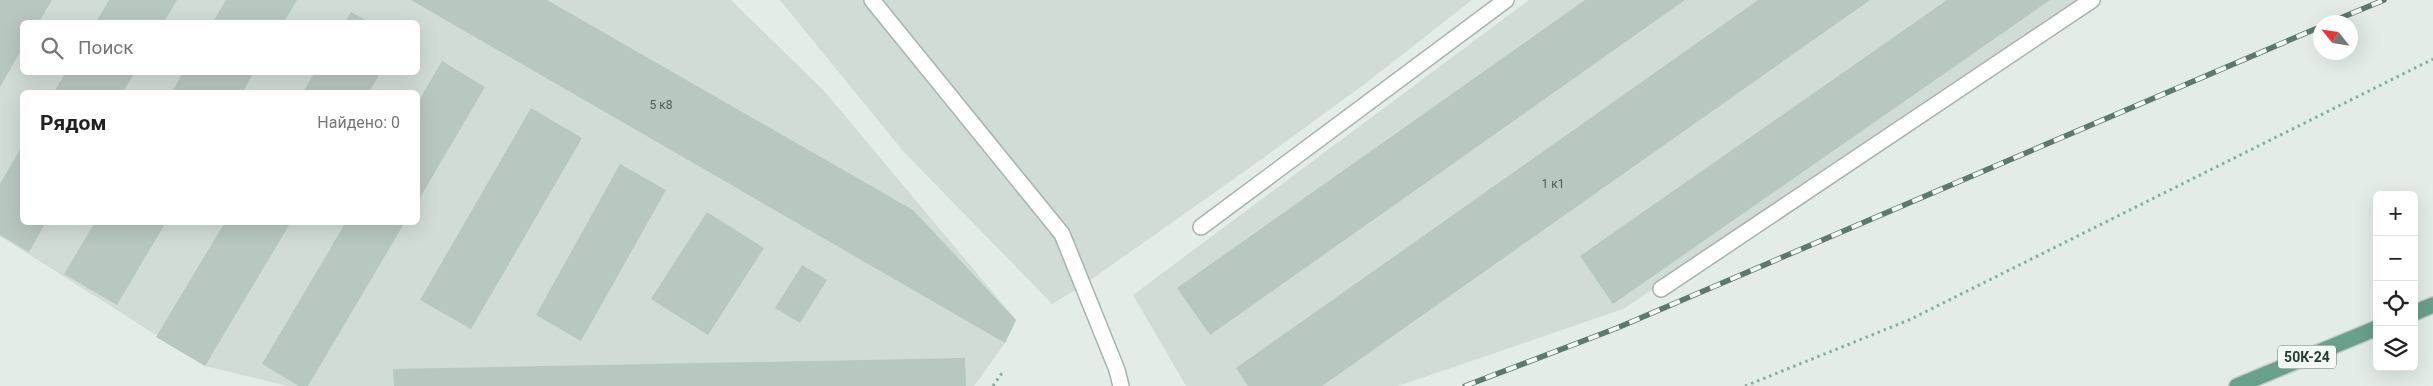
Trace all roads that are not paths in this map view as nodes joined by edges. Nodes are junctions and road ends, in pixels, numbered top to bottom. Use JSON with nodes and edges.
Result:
{"nodes":[{"id":1,"x":872,"y":0,"type":"edge"},
{"id":2,"x":1506,"y":0,"type":"edge"},
{"id":3,"x":2092,"y":0,"type":"edge"},
{"id":4,"x":1201,"y":227,"type":"dead end"},
{"id":5,"x":1660,"y":289,"type":"dead end"},
{"id":6,"x":2433,"y":305,"type":"edge"},
{"id":7,"x":2418,"y":311,"type":"edge"},
{"id":8,"x":2373,"y":330,"type":"edge"},
{"id":9,"x":1122,"y":386,"type":"edge"},
{"id":10,"x":2237,"y":386,"type":"edge"}],
"edges":[{"from":1,"to":9,"type":"lane"},
{"from":2,"to":4,"type":"lane"},
{"from":3,"to":5,"type":"lane"},
{"from":6,"to":7,"type":"main road"},
{"from":8,"to":10,"type":"main road","number":"50К-24"}]}
